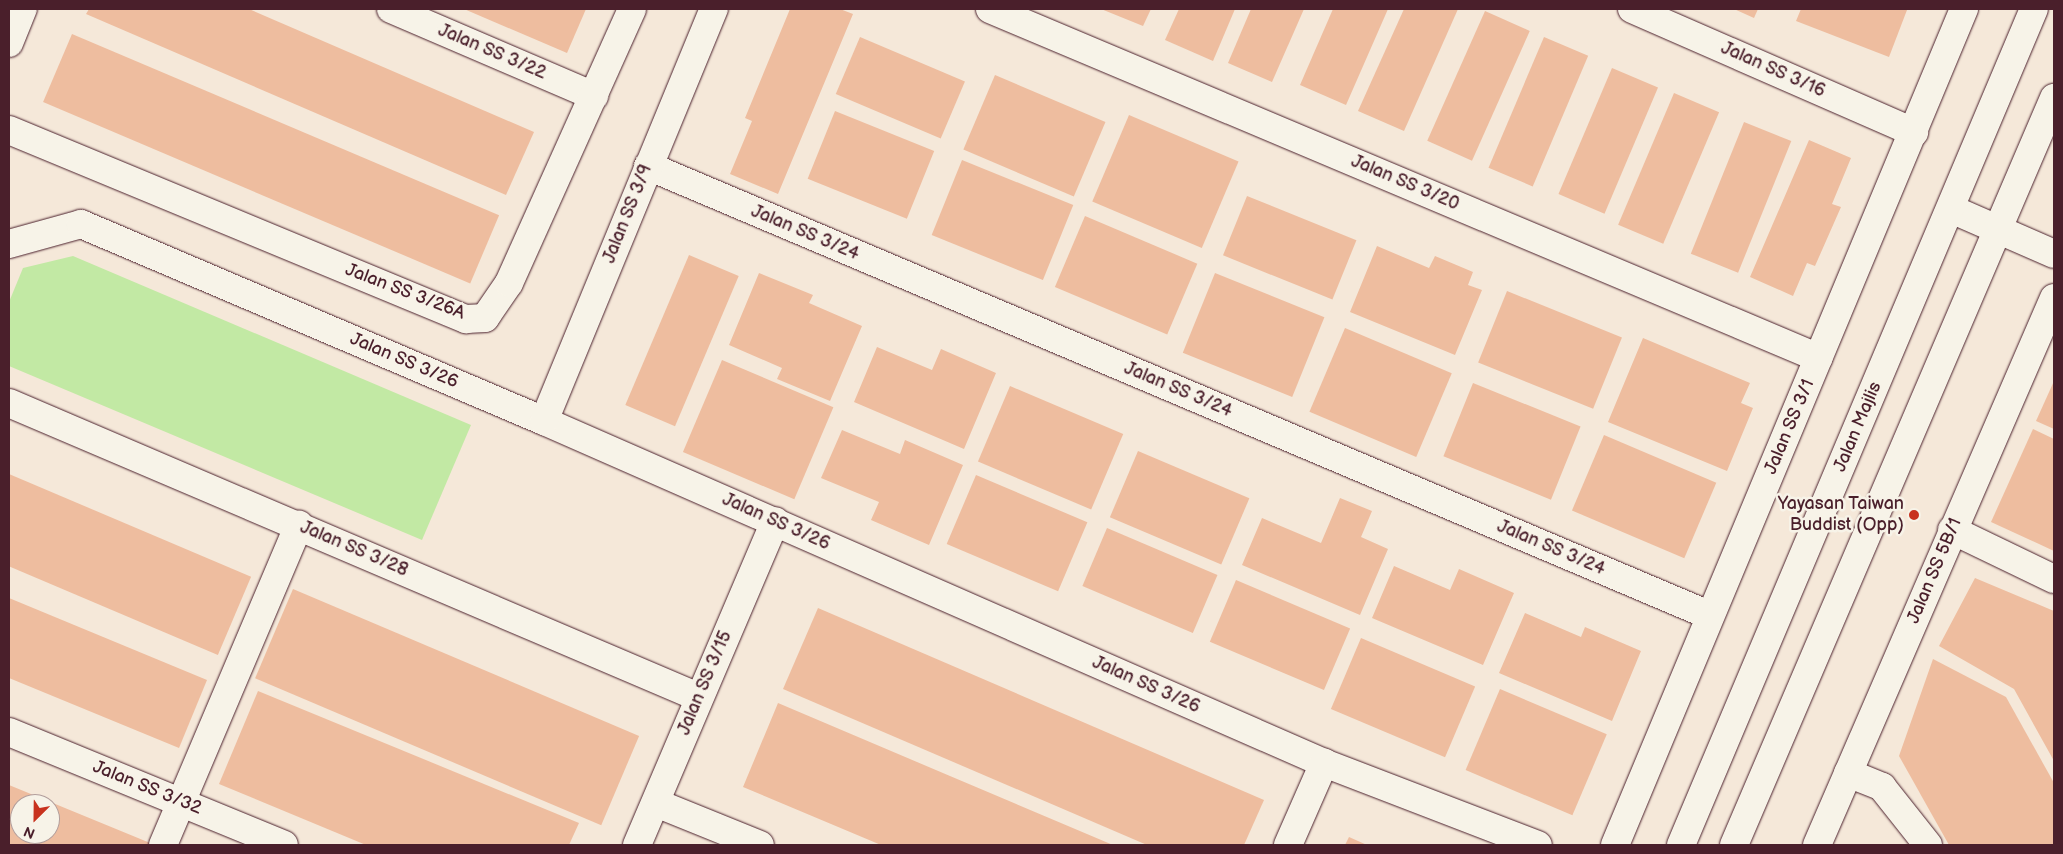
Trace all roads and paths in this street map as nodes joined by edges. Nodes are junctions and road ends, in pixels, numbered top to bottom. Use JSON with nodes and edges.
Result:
{"nodes":[{"id":1,"x":23,"y":9,"type":"edge"},
{"id":2,"x":391,"y":9,"type":"edge"},
{"id":3,"x":632,"y":9,"type":"edge"},
{"id":4,"x":714,"y":9,"type":"edge"},
{"id":5,"x":990,"y":9,"type":"edge"},
{"id":6,"x":1632,"y":9,"type":"edge"},
{"id":7,"x":1964,"y":9,"type":"edge"},
{"id":8,"x":2034,"y":9,"type":"edge"},
{"id":9,"x":9,"y":43,"type":"edge"},
{"id":10,"x":594,"y":96,"type":"junction"},
{"id":11,"x":2054,"y":98,"type":"edge"},
{"id":12,"x":9,"y":130,"type":"edge"},
{"id":13,"x":1914,"y":132,"type":"junction"},
{"id":14,"x":648,"y":166,"type":"junction"},
{"id":15,"x":1951,"y":209,"type":"junction"},
{"id":16,"x":1997,"y":229,"type":"junction"},
{"id":17,"x":10,"y":244,"type":"edge"},
{"id":18,"x":2054,"y":254,"type":"edge"},
{"id":19,"x":2054,"y":298,"type":"edge"},
{"id":20,"x":1820,"y":358,"type":"junction"},
{"id":21,"x":9,"y":403,"type":"edge"},
{"id":22,"x":544,"y":421,"type":"junction"},
{"id":23,"x":775,"y":521,"type":"junction"},
{"id":24,"x":298,"y":525,"type":"junction"},
{"id":25,"x":1952,"y":530,"type":"junction"},
{"id":26,"x":2054,"y":579,"type":"edge"},
{"id":27,"x":1709,"y":615,"type":"junction"},
{"id":28,"x":698,"y":697,"type":"junction"},
{"id":29,"x":9,"y":732,"type":"edge"},
{"id":30,"x":1324,"y":763,"type":"junction"},
{"id":31,"x":1848,"y":773,"type":"junction"},
{"id":32,"x":180,"y":802,"type":"junction"},
{"id":33,"x":656,"y":803,"type":"junction"},
{"id":34,"x":163,"y":845,"type":"edge"},
{"id":35,"x":284,"y":845,"type":"edge"},
{"id":36,"x":637,"y":845,"type":"edge"},
{"id":37,"x":760,"y":845,"type":"edge"},
{"id":38,"x":1288,"y":845,"type":"edge"},
{"id":39,"x":1538,"y":845,"type":"edge"},
{"id":40,"x":1615,"y":845,"type":"edge"},
{"id":41,"x":1681,"y":845,"type":"edge"},
{"id":42,"x":1734,"y":845,"type":"edge"},
{"id":43,"x":1817,"y":845,"type":"edge"},
{"id":44,"x":1928,"y":845,"type":"edge"}],
"edges":[{"from":1,"to":9,"type":"street"},
{"from":2,"to":10,"type":"street","name":"Jalan SS 3/22"},
{"from":3,"to":10,"type":"street","name":"Jalan SS 3/26A"},
{"from":4,"to":14,"type":"street","name":"Jalan SS 3/9"},
{"from":5,"to":20,"type":"street","name":"Jalan SS 3/20"},
{"from":6,"to":13,"type":"street","name":"Jalan SS 3/16"},
{"from":7,"to":13,"type":"street","name":"Jalan SS 3/1"},
{"from":8,"to":15,"type":"street","name":"Jalan Majlis"},
{"from":10,"to":12,"type":"street","name":"Jalan SS 3/26A"},
{"from":11,"to":16,"type":"street"},
{"from":13,"to":20,"type":"street","name":"Jalan SS 3/1"},
{"from":14,"to":22,"type":"street","name":"Jalan SS 3/9"},
{"from":14,"to":27,"type":"street","name":"Jalan SS 3/24"},
{"from":15,"to":16,"type":"street"},
{"from":15,"to":41,"type":"street","name":"Jalan Majlis"},
{"from":16,"to":18,"type":"street"},
{"from":16,"to":42,"type":"street"},
{"from":17,"to":22,"type":"street","name":"Jalan SS 3/26"},
{"from":19,"to":25,"type":"street","name":"Jalan SS 5B/1"},
{"from":20,"to":27,"type":"street","name":"Jalan SS 3/1"},
{"from":21,"to":24,"type":"street","name":"Jalan SS 3/28"},
{"from":22,"to":23,"type":"street","name":"Jalan SS 3/26"},
{"from":23,"to":28,"type":"street","name":"Jalan SS 3/15"},
{"from":23,"to":30,"type":"street","name":"Jalan SS 3/26"},
{"from":24,"to":28,"type":"street","name":"Jalan SS 3/28"},
{"from":24,"to":32,"type":"street"},
{"from":25,"to":26,"type":"street"},
{"from":25,"to":31,"type":"street","name":"Jalan SS 5B/1"},
{"from":27,"to":40,"type":"street","name":"Jalan SS 3/1"},
{"from":28,"to":33,"type":"street","name":"Jalan SS 3/15"},
{"from":29,"to":32,"type":"street","name":"Jalan SS 3/32"},
{"from":30,"to":38,"type":"street"},
{"from":30,"to":39,"type":"street","name":"Jalan SS 3/26"},
{"from":31,"to":43,"type":"street","name":"Jalan SS 5B/1"},
{"from":31,"to":44,"type":"street"},
{"from":32,"to":34,"type":"street"},
{"from":32,"to":35,"type":"street","name":"Jalan SS 3/32"},
{"from":33,"to":36,"type":"street","name":"Jalan SS 3/15"},
{"from":33,"to":37,"type":"street"}]}
